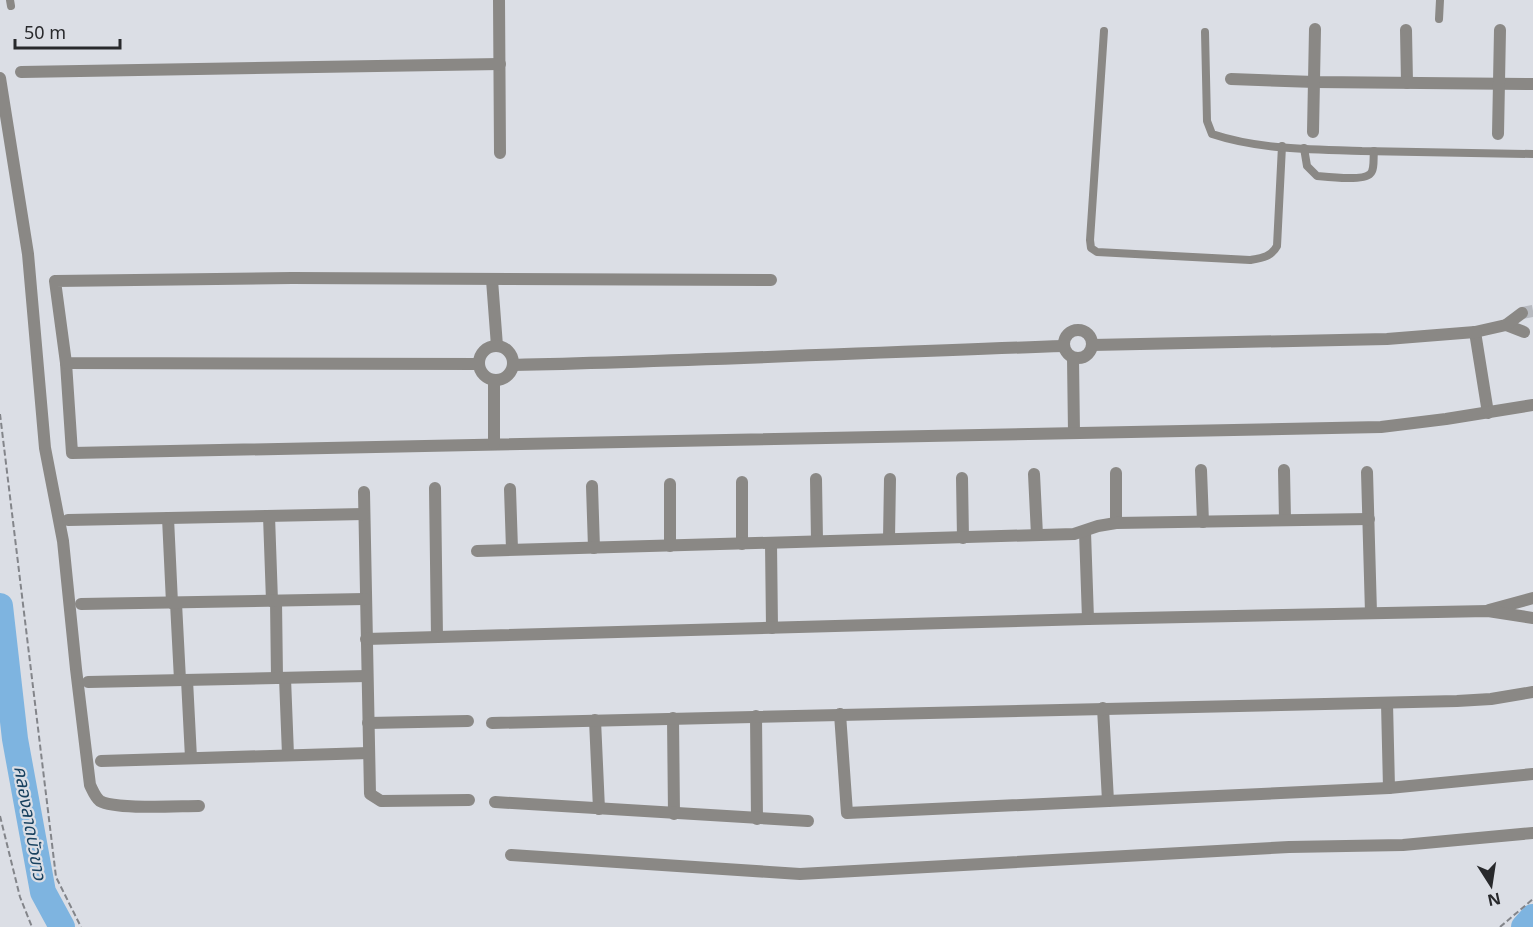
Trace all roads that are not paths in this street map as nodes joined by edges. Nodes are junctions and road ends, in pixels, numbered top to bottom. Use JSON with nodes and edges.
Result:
{"nodes":[{"id":1,"x":499,"y":0,"type":"edge"},
{"id":2,"x":1440,"y":0,"type":"edge"},
{"id":3,"x":1439,"y":19,"type":"dead end"},
{"id":4,"x":1315,"y":30,"type":"dead end"},
{"id":5,"x":1406,"y":30,"type":"dead end"},
{"id":6,"x":1500,"y":30,"type":"dead end"},
{"id":7,"x":1104,"y":31,"type":"dead end"},
{"id":8,"x":1205,"y":32,"type":"dead end"},
{"id":9,"x":500,"y":64,"type":"junction"},
{"id":10,"x":21,"y":72,"type":"dead end"},
{"id":11,"x":0,"y":78,"type":"edge"},
{"id":12,"x":1231,"y":79,"type":"dead end"},
{"id":13,"x":1315,"y":82,"type":"junction"},
{"id":14,"x":1407,"y":83,"type":"junction"},
{"id":15,"x":1500,"y":83,"type":"junction"},
{"id":16,"x":1533,"y":84,"type":"edge"},
{"id":17,"x":1313,"y":132,"type":"dead end"},
{"id":18,"x":1498,"y":134,"type":"dead end"},
{"id":19,"x":1282,"y":146,"type":"junction"},
{"id":20,"x":1304,"y":148,"type":"junction"},
{"id":21,"x":1374,"y":151,"type":"junction"},
{"id":22,"x":500,"y":153,"type":"dead end"},
{"id":23,"x":1533,"y":154,"type":"edge"},
{"id":24,"x":492,"y":280,"type":"junction"},
{"id":25,"x":771,"y":280,"type":"dead end"},
{"id":26,"x":1522,"y":313,"type":"tunnel mouth"},
{"id":27,"x":1506,"y":325,"type":"junction"},
{"id":28,"x":1474,"y":332,"type":"junction"},
{"id":29,"x":1524,"y":332,"type":"dead end"},
{"id":30,"x":1092,"y":345,"type":"junction"},
{"id":31,"x":497,"y":346,"type":"junction"},
{"id":32,"x":1064,"y":346,"type":"junction"},
{"id":33,"x":1073,"y":358,"type":"junction"},
{"id":34,"x":66,"y":363,"type":"junction"},
{"id":35,"x":478,"y":364,"type":"junction"},
{"id":36,"x":513,"y":365,"type":"junction"},
{"id":37,"x":494,"y":380,"type":"junction"},
{"id":38,"x":1533,"y":405,"type":"edge"},
{"id":39,"x":1488,"y":413,"type":"junction"},
{"id":40,"x":1074,"y":434,"type":"junction"},
{"id":41,"x":494,"y":444,"type":"junction"},
{"id":42,"x":1201,"y":470,"type":"dead end"},
{"id":43,"x":1284,"y":470,"type":"dead end"},
{"id":44,"x":1367,"y":472,"type":"dead end"},
{"id":45,"x":1116,"y":473,"type":"dead end"},
{"id":46,"x":1034,"y":474,"type":"dead end"},
{"id":47,"x":962,"y":478,"type":"dead end"},
{"id":48,"x":816,"y":479,"type":"dead end"},
{"id":49,"x":890,"y":479,"type":"dead end"},
{"id":50,"x":742,"y":482,"type":"dead end"},
{"id":51,"x":670,"y":484,"type":"dead end"},
{"id":52,"x":592,"y":486,"type":"dead end"},
{"id":53,"x":435,"y":488,"type":"dead end"},
{"id":54,"x":510,"y":489,"type":"dead end"},
{"id":55,"x":364,"y":492,"type":"dead end"},
{"id":56,"x":364,"y":514,"type":"junction"},
{"id":57,"x":269,"y":516,"type":"junction"},
{"id":58,"x":168,"y":518,"type":"junction"},
{"id":59,"x":1369,"y":519,"type":"junction"},
{"id":60,"x":68,"y":520,"type":"dead end"},
{"id":61,"x":1285,"y":520,"type":"junction"},
{"id":62,"x":1203,"y":522,"type":"junction"},
{"id":63,"x":1116,"y":523,"type":"junction"},
{"id":64,"x":1085,"y":532,"type":"junction"},
{"id":65,"x":1037,"y":535,"type":"junction"},
{"id":66,"x":963,"y":538,"type":"junction"},
{"id":67,"x":890,"y":539,"type":"junction"},
{"id":68,"x":817,"y":542,"type":"junction"},
{"id":69,"x":771,"y":543,"type":"junction"},
{"id":70,"x":742,"y":544,"type":"junction"},
{"id":71,"x":670,"y":546,"type":"junction"},
{"id":72,"x":594,"y":548,"type":"junction"},
{"id":73,"x":512,"y":549,"type":"junction"},
{"id":74,"x":477,"y":551,"type":"dead end"},
{"id":75,"x":1533,"y":598,"type":"edge"},
{"id":76,"x":365,"y":599,"type":"junction"},
{"id":77,"x":274,"y":601,"type":"junction"},
{"id":78,"x":174,"y":603,"type":"junction"},
{"id":79,"x":81,"y":604,"type":"dead end"},
{"id":80,"x":1488,"y":611,"type":"junction"},
{"id":81,"x":1371,"y":613,"type":"junction"},
{"id":82,"x":1533,"y":618,"type":"edge"},
{"id":83,"x":1088,"y":619,"type":"junction"},
{"id":84,"x":772,"y":628,"type":"junction"},
{"id":85,"x":437,"y":637,"type":"junction"},
{"id":86,"x":366,"y":639,"type":"junction"},
{"id":87,"x":367,"y":676,"type":"junction"},
{"id":88,"x":281,"y":678,"type":"junction"},
{"id":89,"x":184,"y":680,"type":"junction"},
{"id":90,"x":88,"y":682,"type":"dead end"},
{"id":91,"x":1533,"y":692,"type":"edge"},
{"id":92,"x":1387,"y":703,"type":"junction"},
{"id":93,"x":1103,"y":708,"type":"junction"},
{"id":94,"x":840,"y":714,"type":"junction"},
{"id":95,"x":756,"y":716,"type":"junction"},
{"id":96,"x":673,"y":718,"type":"junction"},
{"id":97,"x":596,"y":720,"type":"junction"},
{"id":98,"x":468,"y":721,"type":"dead end"},
{"id":99,"x":368,"y":723,"type":"junction"},
{"id":100,"x":492,"y":723,"type":"dead end"},
{"id":101,"x":369,"y":753,"type":"junction"},
{"id":102,"x":288,"y":755,"type":"junction"},
{"id":103,"x":191,"y":758,"type":"junction"},
{"id":104,"x":101,"y":761,"type":"dead end"},
{"id":105,"x":1533,"y":774,"type":"edge"},
{"id":106,"x":1389,"y":788,"type":"junction"},
{"id":107,"x":469,"y":800,"type":"dead end"},
{"id":108,"x":1108,"y":801,"type":"junction"},
{"id":109,"x":495,"y":802,"type":"dead end"},
{"id":110,"x":199,"y":807,"type":"dead end"},
{"id":111,"x":599,"y":809,"type":"junction"},
{"id":112,"x":674,"y":814,"type":"junction"},
{"id":113,"x":758,"y":819,"type":"junction"},
{"id":114,"x":808,"y":821,"type":"dead end"},
{"id":115,"x":1533,"y":833,"type":"edge"},
{"id":116,"x":511,"y":855,"type":"dead end"}],
"edges":[{"from":1,"to":9,"type":"street"},
{"from":2,"to":3,"type":"lane"},
{"from":4,"to":13,"type":"street"},
{"from":5,"to":14,"type":"street"},
{"from":6,"to":15,"type":"street"},
{"from":7,"to":19,"type":"lane"},
{"from":8,"to":19,"type":"lane"},
{"from":9,"to":10,"type":"street"},
{"from":9,"to":22,"type":"street"},
{"from":11,"to":110,"type":"street"},
{"from":12,"to":13,"type":"street"},
{"from":13,"to":14,"type":"street"},
{"from":13,"to":17,"type":"street"},
{"from":14,"to":15,"type":"street"},
{"from":15,"to":16,"type":"street"},
{"from":15,"to":18,"type":"street"},
{"from":19,"to":20,"type":"lane"},
{"from":20,"to":21,"type":"lane"},
{"from":20,"to":21,"type":"lane"},
{"from":21,"to":23,"type":"lane"},
{"from":24,"to":25,"type":"street"},
{"from":24,"to":31,"type":"street"},
{"from":24,"to":34,"type":"street"},
{"from":26,"to":27,"type":"street"},
{"from":27,"to":28,"type":"street"},
{"from":27,"to":29,"type":"street"},
{"from":28,"to":30,"type":"street"},
{"from":28,"to":39,"type":"street"},
{"from":30,"to":32,"type":"street"},
{"from":30,"to":33,"type":"street"},
{"from":31,"to":35,"type":"street"},
{"from":31,"to":36,"type":"street"},
{"from":32,"to":33,"type":"street"},
{"from":32,"to":36,"type":"street"},
{"from":33,"to":40,"type":"street"},
{"from":34,"to":35,"type":"street"},
{"from":34,"to":41,"type":"street"},
{"from":35,"to":37,"type":"street"},
{"from":36,"to":37,"type":"street"},
{"from":37,"to":41,"type":"street"},
{"from":38,"to":39,"type":"street"},
{"from":39,"to":40,"type":"street"},
{"from":40,"to":41,"type":"street"},
{"from":42,"to":62,"type":"street"},
{"from":43,"to":61,"type":"street"},
{"from":44,"to":59,"type":"street"},
{"from":45,"to":63,"type":"street"},
{"from":46,"to":65,"type":"street"},
{"from":47,"to":66,"type":"street"},
{"from":48,"to":68,"type":"street"},
{"from":49,"to":67,"type":"street"},
{"from":50,"to":70,"type":"street"},
{"from":51,"to":71,"type":"street"},
{"from":52,"to":72,"type":"street"},
{"from":53,"to":85,"type":"street"},
{"from":54,"to":73,"type":"street"},
{"from":55,"to":56,"type":"street"},
{"from":56,"to":57,"type":"street"},
{"from":56,"to":76,"type":"street"},
{"from":57,"to":58,"type":"street"},
{"from":57,"to":77,"type":"street"},
{"from":58,"to":60,"type":"street"},
{"from":58,"to":78,"type":"street"},
{"from":59,"to":61,"type":"street"},
{"from":59,"to":81,"type":"street"},
{"from":61,"to":62,"type":"street"},
{"from":62,"to":63,"type":"street"},
{"from":63,"to":64,"type":"street"},
{"from":64,"to":65,"type":"street"},
{"from":64,"to":83,"type":"street"},
{"from":65,"to":66,"type":"street"},
{"from":66,"to":67,"type":"street"},
{"from":67,"to":68,"type":"street"},
{"from":68,"to":69,"type":"street"},
{"from":69,"to":70,"type":"street"},
{"from":69,"to":84,"type":"street"},
{"from":70,"to":71,"type":"street"},
{"from":71,"to":72,"type":"street"},
{"from":72,"to":73,"type":"street"},
{"from":73,"to":74,"type":"street"},
{"from":75,"to":80,"type":"street"},
{"from":76,"to":77,"type":"street"},
{"from":76,"to":86,"type":"street"},
{"from":77,"to":78,"type":"street"},
{"from":77,"to":88,"type":"street"},
{"from":78,"to":79,"type":"street"},
{"from":78,"to":89,"type":"street"},
{"from":80,"to":81,"type":"street"},
{"from":80,"to":82,"type":"street"},
{"from":81,"to":83,"type":"street"},
{"from":83,"to":84,"type":"street"},
{"from":84,"to":85,"type":"street"},
{"from":85,"to":86,"type":"street"},
{"from":86,"to":87,"type":"street"},
{"from":87,"to":88,"type":"street"},
{"from":87,"to":99,"type":"street"},
{"from":88,"to":89,"type":"street"},
{"from":88,"to":102,"type":"street"},
{"from":89,"to":90,"type":"street"},
{"from":89,"to":103,"type":"street"},
{"from":91,"to":92,"type":"street"},
{"from":92,"to":93,"type":"street"},
{"from":92,"to":106,"type":"street"},
{"from":93,"to":94,"type":"street"},
{"from":93,"to":108,"type":"street"},
{"from":94,"to":95,"type":"street"},
{"from":94,"to":108,"type":"street"},
{"from":95,"to":96,"type":"street"},
{"from":95,"to":113,"type":"street"},
{"from":96,"to":97,"type":"street"},
{"from":96,"to":112,"type":"street"},
{"from":97,"to":100,"type":"street"},
{"from":97,"to":111,"type":"street"},
{"from":98,"to":99,"type":"street"},
{"from":99,"to":101,"type":"street"},
{"from":101,"to":102,"type":"street"},
{"from":101,"to":107,"type":"street"},
{"from":102,"to":103,"type":"street"},
{"from":103,"to":104,"type":"street"},
{"from":105,"to":106,"type":"street"},
{"from":106,"to":108,"type":"street"},
{"from":109,"to":111,"type":"street"},
{"from":111,"to":112,"type":"street"},
{"from":112,"to":113,"type":"street"},
{"from":113,"to":114,"type":"street"},
{"from":115,"to":116,"type":"street"}]}
